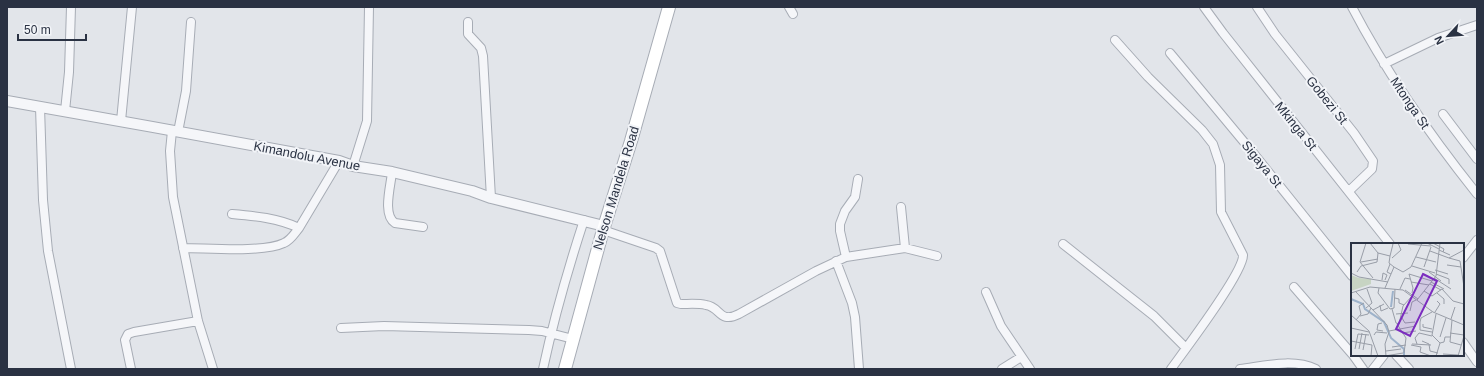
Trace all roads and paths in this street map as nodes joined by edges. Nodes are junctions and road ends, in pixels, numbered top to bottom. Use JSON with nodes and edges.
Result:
{"nodes":[{"id":1,"x":71,"y":7,"type":"edge"},
{"id":2,"x":132,"y":7,"type":"edge"},
{"id":3,"x":369,"y":7,"type":"edge"},
{"id":4,"x":669,"y":7,"type":"edge"},
{"id":5,"x":1204,"y":7,"type":"edge"},
{"id":6,"x":1257,"y":7,"type":"edge"},
{"id":7,"x":1352,"y":7,"type":"edge"},
{"id":8,"x":191,"y":22,"type":"dead end"},
{"id":9,"x":468,"y":22,"type":"dead end"},
{"id":10,"x":1477,"y":25,"type":"edge"},
{"id":11,"x":1115,"y":40,"type":"dead end"},
{"id":12,"x":1170,"y":53,"type":"dead end"},
{"id":13,"x":1384,"y":64,"type":"junction"},
{"id":14,"x":7,"y":101,"type":"edge"},
{"id":15,"x":40,"y":107,"type":"junction"},
{"id":16,"x":65,"y":110,"type":"junction"},
{"id":17,"x":1443,"y":114,"type":"dead end"},
{"id":18,"x":121,"y":121,"type":"junction"},
{"id":19,"x":175,"y":132,"type":"junction"},
{"id":20,"x":1477,"y":159,"type":"edge"},
{"id":21,"x":339,"y":161,"type":"junction"},
{"id":22,"x":353,"y":166,"type":"junction"},
{"id":23,"x":392,"y":172,"type":"junction"},
{"id":24,"x":858,"y":179,"type":"dead end"},
{"id":25,"x":1349,"y":191,"type":"junction"},
{"id":26,"x":1477,"y":194,"type":"edge"},
{"id":27,"x":492,"y":198,"type":"junction"},
{"id":28,"x":901,"y":207,"type":"dead end"},
{"id":29,"x":232,"y":214,"type":"dead end"},
{"id":30,"x":584,"y":220,"type":"junction"},
{"id":31,"x":423,"y":227,"type":"dead end"},
{"id":32,"x":299,"y":228,"type":"junction"},
{"id":33,"x":604,"y":228,"type":"junction"},
{"id":34,"x":1477,"y":240,"type":"edge"},
{"id":35,"x":1389,"y":243,"type":"edge"},
{"id":36,"x":1063,"y":244,"type":"dead end"},
{"id":37,"x":184,"y":248,"type":"junction"},
{"id":38,"x":905,"y":248,"type":"junction"},
{"id":39,"x":937,"y":256,"type":"dead end"},
{"id":40,"x":846,"y":257,"type":"junction"},
{"id":41,"x":1464,"y":257,"type":"edge"},
{"id":42,"x":836,"y":261,"type":"junction"},
{"id":43,"x":1351,"y":275,"type":"edge"},
{"id":44,"x":1294,"y":287,"type":"dead end"},
{"id":45,"x":986,"y":292,"type":"dead end"},
{"id":46,"x":198,"y":321,"type":"junction"},
{"id":47,"x":341,"y":328,"type":"dead end"},
{"id":48,"x":551,"y":333,"type":"junction"},
{"id":49,"x":573,"y":339,"type":"junction"},
{"id":50,"x":1464,"y":343,"type":"edge"},
{"id":51,"x":1186,"y":348,"type":"junction"},
{"id":52,"x":1351,"y":352,"type":"edge"},
{"id":53,"x":1354,"y":356,"type":"edge"},
{"id":54,"x":1383,"y":356,"type":"edge"},
{"id":55,"x":1397,"y":356,"type":"edge"},
{"id":56,"x":1021,"y":357,"type":"junction"},
{"id":57,"x":1477,"y":362,"type":"edge"},
{"id":58,"x":71,"y":369,"type":"edge"},
{"id":59,"x":131,"y":369,"type":"edge"},
{"id":60,"x":213,"y":369,"type":"edge"},
{"id":61,"x":543,"y":369,"type":"edge"},
{"id":62,"x":565,"y":369,"type":"edge"},
{"id":63,"x":859,"y":369,"type":"edge"},
{"id":64,"x":1002,"y":369,"type":"edge"},
{"id":65,"x":1030,"y":369,"type":"edge"},
{"id":66,"x":1171,"y":369,"type":"edge"},
{"id":67,"x":1240,"y":369,"type":"edge"},
{"id":68,"x":1316,"y":369,"type":"edge"},
{"id":69,"x":1363,"y":369,"type":"edge"},
{"id":70,"x":1373,"y":369,"type":"edge"},
{"id":71,"x":1409,"y":369,"type":"edge"}],
"edges":[{"from":1,"to":16,"type":"street"},
{"from":2,"to":18,"type":"street"},
{"from":3,"to":22,"type":"street"},
{"from":4,"to":33,"type":"main road","name":"Nelson Mandela Road"},
{"from":5,"to":25,"type":"street","name":"Mkinga St"},
{"from":6,"to":25,"type":"street","name":"Gobezi St"},
{"from":7,"to":13,"type":"street","name":"Mtonga St"},
{"from":8,"to":19,"type":"street"},
{"from":9,"to":27,"type":"street"},
{"from":10,"to":13,"type":"street"},
{"from":11,"to":51,"type":"street"},
{"from":12,"to":43,"type":"street","name":"Sigaya St"},
{"from":13,"to":26,"type":"street","name":"Mtonga St"},
{"from":14,"to":15,"type":"street","name":"Kimandolu Avenue"},
{"from":15,"to":16,"type":"street","name":"Kimandolu Avenue"},
{"from":15,"to":58,"type":"street"},
{"from":16,"to":18,"type":"street","name":"Kimandolu Avenue"},
{"from":17,"to":20,"type":"street"},
{"from":18,"to":19,"type":"street","name":"Kimandolu Avenue"},
{"from":19,"to":21,"type":"street","name":"Kimandolu Avenue"},
{"from":19,"to":37,"type":"street"},
{"from":21,"to":22,"type":"street","name":"Kimandolu Avenue"},
{"from":21,"to":32,"type":"street"},
{"from":22,"to":23,"type":"street","name":"Kimandolu Avenue"},
{"from":23,"to":27,"type":"street","name":"Kimandolu Avenue"},
{"from":23,"to":31,"type":"street"},
{"from":24,"to":40,"type":"street"},
{"from":25,"to":35,"type":"street","name":"Mkinga St"},
{"from":27,"to":30,"type":"street","name":"Kimandolu Avenue"},
{"from":28,"to":38,"type":"street"},
{"from":29,"to":32,"type":"street"},
{"from":30,"to":33,"type":"street","name":"Kimandolu Avenue"},
{"from":30,"to":48,"type":"street"},
{"from":32,"to":37,"type":"street"},
{"from":33,"to":42,"type":"street"},
{"from":33,"to":49,"type":"main road","name":"Nelson Mandela Road"},
{"from":34,"to":41,"type":"street"},
{"from":36,"to":51,"type":"street"},
{"from":37,"to":46,"type":"street"},
{"from":38,"to":39,"type":"street"},
{"from":38,"to":40,"type":"street"},
{"from":40,"to":42,"type":"street"},
{"from":42,"to":63,"type":"street"},
{"from":44,"to":52,"type":"street"},
{"from":45,"to":56,"type":"street"},
{"from":46,"to":59,"type":"street"},
{"from":46,"to":60,"type":"street"},
{"from":47,"to":48,"type":"street"},
{"from":48,"to":49,"type":"street"},
{"from":48,"to":61,"type":"street"},
{"from":49,"to":62,"type":"main road","name":"Nelson Mandela Road"},
{"from":50,"to":57,"type":"street"},
{"from":51,"to":66,"type":"street"},
{"from":53,"to":69,"type":"street"},
{"from":54,"to":70,"type":"street"},
{"from":55,"to":71,"type":"street"},
{"from":56,"to":64,"type":"street"},
{"from":56,"to":65,"type":"street"},
{"from":67,"to":68,"type":"street"}]}
